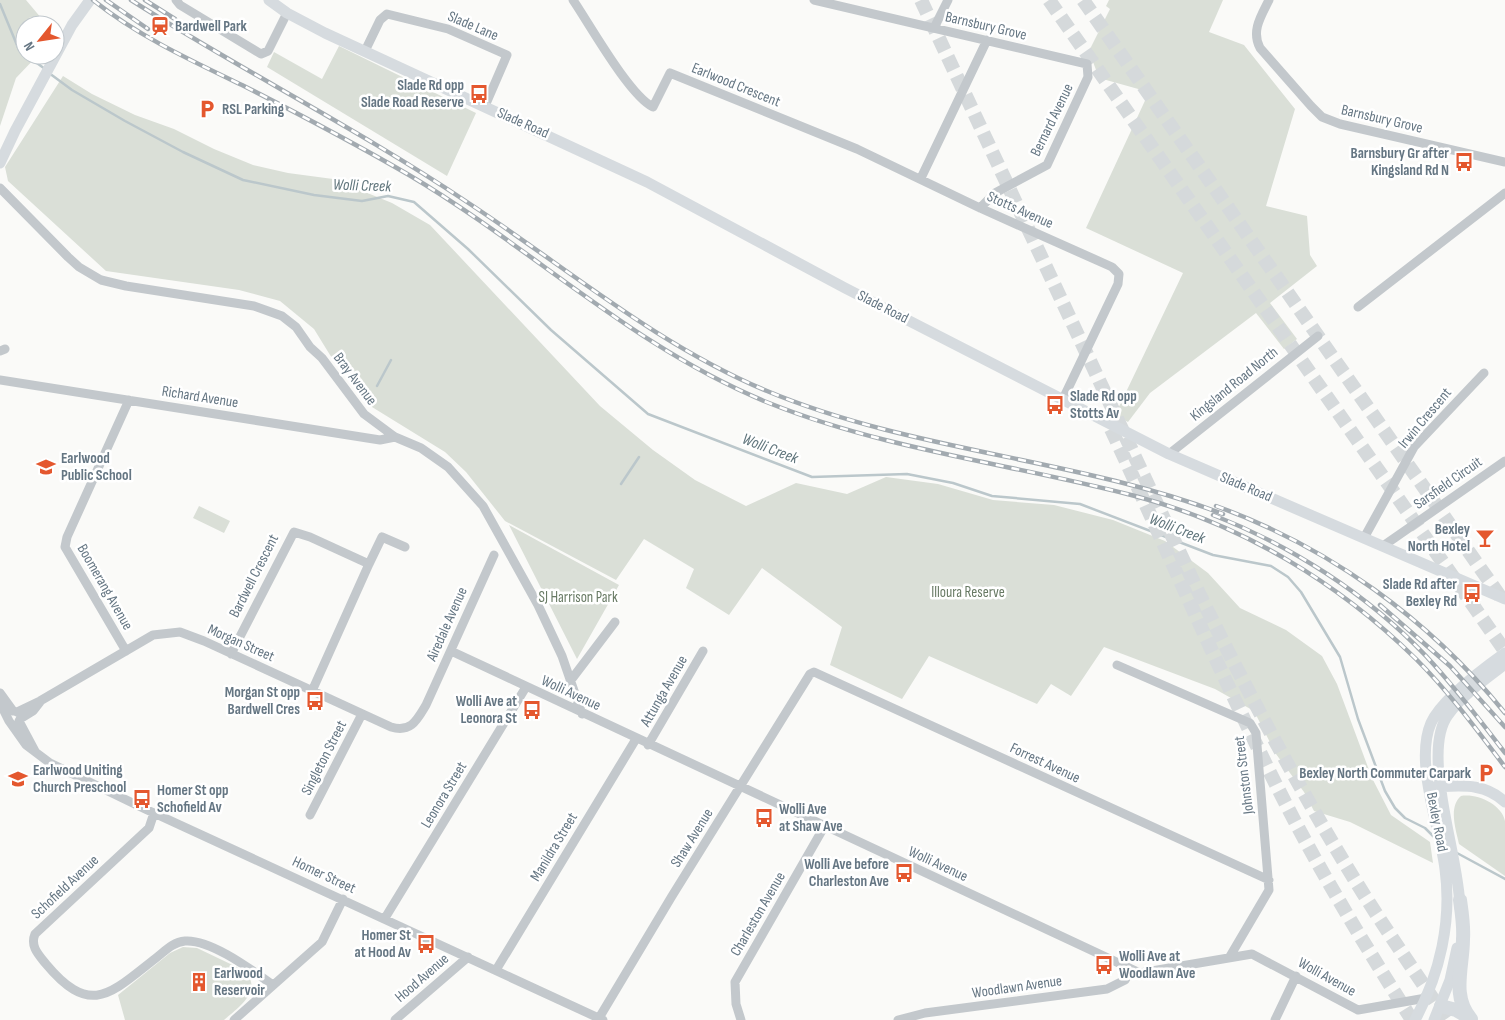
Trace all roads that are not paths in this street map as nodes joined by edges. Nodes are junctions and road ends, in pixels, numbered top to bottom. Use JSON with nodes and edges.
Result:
{"nodes":[{"id":1,"x":90,"y":0,"type":"edge"},
{"id":2,"x":176,"y":0,"type":"edge"},
{"id":3,"x":269,"y":0,"type":"edge"},
{"id":4,"x":573,"y":0,"type":"edge"},
{"id":5,"x":814,"y":0,"type":"edge"},
{"id":6,"x":948,"y":0,"type":"edge"},
{"id":7,"x":1269,"y":0,"type":"edge"},
{"id":8,"x":287,"y":13,"type":"junction"},
{"id":9,"x":934,"y":28,"type":"junction"},
{"id":10,"x":986,"y":40,"type":"junction"},
{"id":11,"x":365,"y":51,"type":"junction"},
{"id":12,"x":1088,"y":70,"type":"joint"},
{"id":13,"x":485,"y":106,"type":"junction"},
{"id":14,"x":14,"y":131,"type":"junction"},
{"id":15,"x":0,"y":149,"type":"edge"},
{"id":16,"x":1505,"y":162,"type":"edge"},
{"id":17,"x":0,"y":163,"type":"edge"},
{"id":18,"x":921,"y":178,"type":"junction"},
{"id":19,"x":0,"y":188,"type":"edge"},
{"id":20,"x":1505,"y":193,"type":"edge"},
{"id":21,"x":980,"y":208,"type":"junction"},
{"id":22,"x":1358,"y":307,"type":"dead end"},
{"id":23,"x":1318,"y":336,"type":"dead end"},
{"id":24,"x":1484,"y":373,"type":"dead end"},
{"id":25,"x":0,"y":380,"type":"edge"},
{"id":26,"x":1063,"y":399,"type":"junction"},
{"id":27,"x":129,"y":400,"type":"junction"},
{"id":28,"x":395,"y":437,"type":"junction"},
{"id":29,"x":1169,"y":454,"type":"junction"},
{"id":30,"x":1505,"y":461,"type":"edge"},
{"id":31,"x":1364,"y":538,"type":"junction"},
{"id":32,"x":1383,"y":546,"type":"junction"},
{"id":33,"x":405,"y":547,"type":"dead end"},
{"id":34,"x":494,"y":554,"type":"dead end"},
{"id":35,"x":369,"y":564,"type":"junction"},
{"id":36,"x":1505,"y":598,"type":"edge"},
{"id":37,"x":615,"y":622,"type":"dead end"},
{"id":38,"x":126,"y":651,"type":"junction"},
{"id":39,"x":451,"y":651,"type":"junction"},
{"id":40,"x":703,"y":651,"type":"dead end"},
{"id":41,"x":1505,"y":653,"type":"edge"},
{"id":42,"x":231,"y":654,"type":"junction"},
{"id":43,"x":1505,"y":664,"type":"edge"},
{"id":44,"x":1117,"y":665,"type":"dead end"},
{"id":45,"x":810,"y":674,"type":"joint"},
{"id":46,"x":1482,"y":677,"type":"junction"},
{"id":47,"x":571,"y":680,"type":"junction"},
{"id":48,"x":526,"y":687,"type":"junction"},
{"id":49,"x":312,"y":691,"type":"junction"},
{"id":50,"x":0,"y":693,"type":"edge"},
{"id":51,"x":0,"y":703,"type":"edge"},
{"id":52,"x":426,"y":705,"type":"joint"},
{"id":53,"x":362,"y":714,"type":"junction"},
{"id":54,"x":582,"y":714,"type":"junction"},
{"id":55,"x":15,"y":717,"type":"junction"},
{"id":56,"x":636,"y":739,"type":"junction"},
{"id":57,"x":648,"y":745,"type":"junction"},
{"id":58,"x":739,"y":787,"type":"junction"},
{"id":59,"x":1435,"y":787,"type":"junction"},
{"id":60,"x":1505,"y":802,"type":"edge"},
{"id":61,"x":154,"y":813,"type":"junction"},
{"id":62,"x":310,"y":815,"type":"dead end"},
{"id":63,"x":824,"y":827,"type":"junction"},
{"id":64,"x":1269,"y":880,"type":"junction"},
{"id":65,"x":343,"y":899,"type":"junction"},
{"id":66,"x":1460,"y":900,"type":"junction"},
{"id":67,"x":385,"y":918,"type":"junction"},
{"id":68,"x":1458,"y":939,"type":"junction"},
{"id":69,"x":468,"y":957,"type":"junction"},
{"id":70,"x":1230,"y":958,"type":"junction"},
{"id":71,"x":1131,"y":969,"type":"junction"},
{"id":72,"x":496,"y":970,"type":"junction"},
{"id":73,"x":1296,"y":976,"type":"junction"},
{"id":74,"x":273,"y":985,"type":"junction"},
{"id":75,"x":1441,"y":1006,"type":"junction"},
{"id":76,"x":1427,"y":1009,"type":"edge"},
{"id":77,"x":602,"y":1019,"type":"edge"},
{"id":78,"x":1416,"y":1019,"type":"edge"},
{"id":79,"x":1472,"y":1019,"type":"edge"},
{"id":80,"x":234,"y":1020,"type":"edge"},
{"id":81,"x":395,"y":1020,"type":"edge"},
{"id":82,"x":741,"y":1020,"type":"edge"},
{"id":83,"x":898,"y":1020,"type":"edge"},
{"id":84,"x":1275,"y":1020,"type":"edge"},
{"id":85,"x":1434,"y":1020,"type":"edge"}],
"edges":[{"from":1,"to":14,"type":"main road"},
{"from":2,"to":8,"type":"street"},
{"from":3,"to":8,"type":"main road","name":"Slade Road"},
{"from":4,"to":18,"type":"street","name":"Earlwood Crescent"},
{"from":5,"to":9,"type":"street","name":"Barnsbury Grove"},
{"from":6,"to":9,"type":"street"},
{"from":7,"to":16,"type":"street","name":"Barnsbury Grove"},
{"from":8,"to":11,"type":"main road","name":"Slade Road"},
{"from":9,"to":10,"type":"street","name":"Barnsbury Grove"},
{"from":10,"to":12,"type":"street","name":"Barnsbury Grove"},
{"from":10,"to":18,"type":"street"},
{"from":11,"to":13,"type":"main road","name":"Slade Road"},
{"from":11,"to":13,"type":"street","name":"Slade Lane"},
{"from":12,"to":21,"type":"street","name":"Bernard Avenue"},
{"from":13,"to":26,"type":"main road","name":"Slade Road"},
{"from":14,"to":15,"type":"main road"},
{"from":14,"to":17,"type":"main road"},
{"from":18,"to":21,"type":"street","name":"Stotts Avenue"},
{"from":19,"to":28,"type":"street","name":"Bray Avenue"},
{"from":20,"to":22,"type":"street"},
{"from":21,"to":26,"type":"street","name":"Stotts Avenue"},
{"from":23,"to":29,"type":"street","name":"Kingsland Road North"},
{"from":24,"to":31,"type":"street","name":"Irwin Crescent"},
{"from":25,"to":27,"type":"street","name":"Richard Avenue"},
{"from":26,"to":29,"type":"main road","name":"Slade Road"},
{"from":27,"to":28,"type":"street","name":"Richard Avenue"},
{"from":27,"to":38,"type":"street","name":"Boomerang Avenue"},
{"from":28,"to":47,"type":"street","name":"Bray Avenue"},
{"from":29,"to":31,"type":"main road","name":"Slade Road"},
{"from":30,"to":32,"type":"street","name":"Sarsfield Circuit"},
{"from":31,"to":32,"type":"main road","name":"Slade Road"},
{"from":32,"to":36,"type":"main road","name":"Slade Road"},
{"from":33,"to":35,"type":"street"},
{"from":34,"to":39,"type":"street","name":"Airedale Avenue"},
{"from":35,"to":42,"type":"street","name":"Bardwell Crescent"},
{"from":35,"to":49,"type":"street"},
{"from":37,"to":47,"type":"street"},
{"from":38,"to":42,"type":"street","name":"Morgan Street"},
{"from":38,"to":55,"type":"street","name":"Morgan Street"},
{"from":39,"to":48,"type":"street","name":"Wolli Avenue"},
{"from":39,"to":52,"type":"street","name":"Airedale Avenue"},
{"from":40,"to":57,"type":"street","name":"Attunga Avenue"},
{"from":41,"to":46,"type":"main road","name":"Bexley Road"},
{"from":42,"to":49,"type":"street","name":"Morgan Street"},
{"from":43,"to":46,"type":"main road","name":"Bexley Road"},
{"from":44,"to":64,"type":"street","name":"Johnston Street"},
{"from":45,"to":58,"type":"street","name":"Shaw Avenue"},
{"from":45,"to":64,"type":"street","name":"Forrest Avenue"},
{"from":46,"to":59,"type":"main road","name":"Bexley Road"},
{"from":47,"to":54,"type":"street","name":"Bray Avenue"},
{"from":48,"to":54,"type":"street","name":"Wolli Avenue"},
{"from":48,"to":67,"type":"street","name":"Leonora Street"},
{"from":49,"to":53,"type":"street","name":"Morgan Street"},
{"from":50,"to":55,"type":"street","name":"Homer Street"},
{"from":51,"to":55,"type":"street","name":"Homer Street"},
{"from":52,"to":53,"type":"street","name":"Morgan Street"},
{"from":53,"to":62,"type":"street","name":"Singleton Street"},
{"from":54,"to":56,"type":"street","name":"Wolli Avenue"},
{"from":55,"to":61,"type":"street","name":"Homer Street"},
{"from":56,"to":57,"type":"street","name":"Wolli Avenue"},
{"from":56,"to":72,"type":"street","name":"Manildra Street"},
{"from":57,"to":58,"type":"street","name":"Wolli Avenue"},
{"from":58,"to":63,"type":"street","name":"Wolli Avenue"},
{"from":58,"to":77,"type":"street","name":"Shaw Avenue"},
{"from":59,"to":60,"type":"main road"},
{"from":59,"to":66,"type":"main road","name":"Bexley Road"},
{"from":59,"to":76,"type":"main road","name":"Bexley Road"},
{"from":61,"to":65,"type":"street","name":"Homer Street"},
{"from":61,"to":74,"type":"street","name":"Schofield Avenue"},
{"from":63,"to":71,"type":"street","name":"Wolli Avenue"},
{"from":63,"to":82,"type":"street","name":"Charleston Avenue"},
{"from":64,"to":70,"type":"street","name":"Johnston Street"},
{"from":65,"to":67,"type":"street","name":"Homer Street"},
{"from":65,"to":74,"type":"street"},
{"from":66,"to":68,"type":"main road","name":"Bexley Road"},
{"from":66,"to":79,"type":"highway"},
{"from":67,"to":69,"type":"street","name":"Homer Street"},
{"from":68,"to":75,"type":"main road","name":"Bexley Road"},
{"from":68,"to":76,"type":"main road"},
{"from":69,"to":72,"type":"street","name":"Homer Street"},
{"from":69,"to":81,"type":"street","name":"Hood Avenue"},
{"from":70,"to":71,"type":"street","name":"Wolli Avenue"},
{"from":70,"to":73,"type":"street","name":"Wolli Avenue"},
{"from":71,"to":83,"type":"street","name":"Woodlawn Avenue"},
{"from":72,"to":77,"type":"street","name":"Homer Street"},
{"from":73,"to":76,"type":"street","name":"Wolli Avenue"},
{"from":73,"to":84,"type":"street"},
{"from":74,"to":80,"type":"street"},
{"from":75,"to":76,"type":"main road"},
{"from":75,"to":79,"type":"highway"},
{"from":75,"to":85,"type":"main road","name":"Bexley Road"},
{"from":76,"to":78,"type":"main road"}]}
